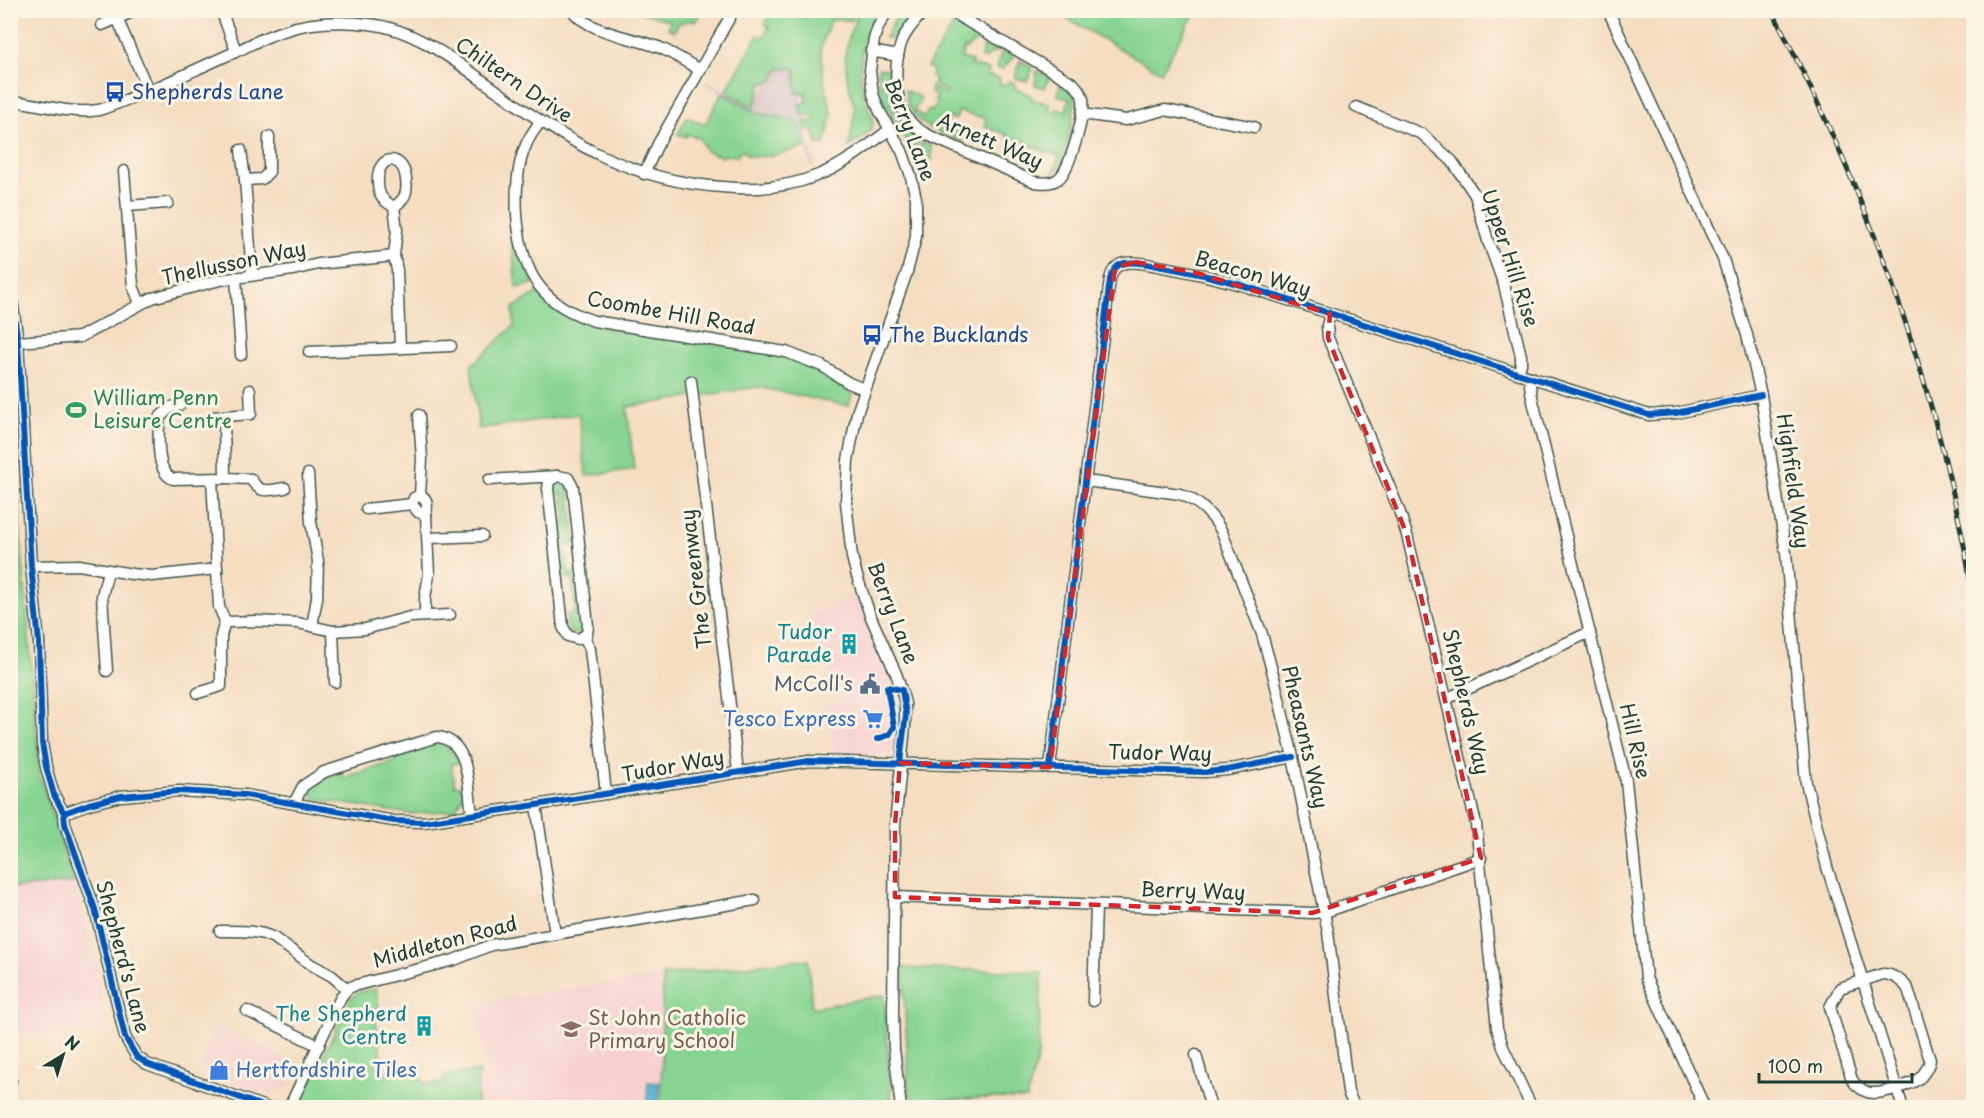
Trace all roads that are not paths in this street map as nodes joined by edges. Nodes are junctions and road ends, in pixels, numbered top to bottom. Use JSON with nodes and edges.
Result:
{"nodes":[{"id":1,"x":221,"y":10,"type":"edge"},
{"id":2,"x":572,"y":10,"type":"edge"},
{"id":3,"x":735,"y":10,"type":"edge"},
{"id":4,"x":888,"y":10,"type":"edge"},
{"id":5,"x":925,"y":10,"type":"edge"},
{"id":6,"x":948,"y":10,"type":"edge"},
{"id":7,"x":1608,"y":10,"type":"edge"},
{"id":8,"x":130,"y":12,"type":"dead end"},
{"id":9,"x":117,"y":18,"type":"junction"},
{"id":10,"x":102,"y":25,"type":"dead end"},
{"id":11,"x":236,"y":51,"type":"junction"},
{"id":12,"x":871,"y":51,"type":"junction"},
{"id":13,"x":898,"y":56,"type":"junction"},
{"id":14,"x":700,"y":70,"type":"junction"},
{"id":15,"x":148,"y":90,"type":"junction"},
{"id":16,"x":10,"y":102,"type":"edge"},
{"id":17,"x":1356,"y":106,"type":"dead end"},
{"id":18,"x":1082,"y":114,"type":"junction"},
{"id":19,"x":540,"y":122,"type":"junction"},
{"id":20,"x":1254,"y":127,"type":"dead end"},
{"id":21,"x":889,"y":130,"type":"junction"},
{"id":22,"x":269,"y":137,"type":"dead end"},
{"id":23,"x":241,"y":150,"type":"dead end"},
{"id":24,"x":124,"y":171,"type":"dead end"},
{"id":25,"x":644,"y":174,"type":"junction"},
{"id":26,"x":245,"y":180,"type":"junction"},
{"id":27,"x":168,"y":203,"type":"dead end"},
{"id":28,"x":127,"y":206,"type":"junction"},
{"id":29,"x":394,"y":207,"type":"dead end"},
{"id":30,"x":394,"y":256,"type":"junction"},
{"id":31,"x":252,"y":275,"type":"junction"},
{"id":32,"x":236,"y":277,"type":"junction"},
{"id":33,"x":10,"y":285,"type":"edge"},
{"id":34,"x":140,"y":303,"type":"junction"},
{"id":35,"x":1330,"y":314,"type":"junction"},
{"id":36,"x":18,"y":342,"type":"junction"},
{"id":37,"x":451,"y":346,"type":"dead end"},
{"id":38,"x":400,"y":348,"type":"junction"},
{"id":39,"x":309,"y":352,"type":"dead end"},
{"id":40,"x":241,"y":355,"type":"dead end"},
{"id":41,"x":1518,"y":373,"type":"junction"},
{"id":42,"x":1532,"y":377,"type":"junction"},
{"id":43,"x":691,"y":381,"type":"dead end"},
{"id":44,"x":864,"y":389,"type":"junction"},
{"id":45,"x":250,"y":390,"type":"dead end"},
{"id":46,"x":1761,"y":395,"type":"junction"},
{"id":47,"x":180,"y":405,"type":"dead end"},
{"id":48,"x":419,"y":415,"type":"dead end"},
{"id":49,"x":224,"y":416,"type":"junction"},
{"id":50,"x":212,"y":417,"type":"dead end"},
{"id":51,"x":308,"y":474,"type":"dead end"},
{"id":52,"x":558,"y":476,"type":"junction"},
{"id":53,"x":225,"y":478,"type":"junction"},
{"id":54,"x":212,"y":479,"type":"junction"},
{"id":55,"x":489,"y":480,"type":"dead end"},
{"id":56,"x":1086,"y":481,"type":"junction"},
{"id":57,"x":285,"y":488,"type":"dead end"},
{"id":58,"x":416,"y":500,"type":"junction"},
{"id":59,"x":366,"y":509,"type":"dead end"},
{"id":60,"x":482,"y":536,"type":"dead end"},
{"id":61,"x":428,"y":538,"type":"junction"},
{"id":62,"x":31,"y":566,"type":"junction"},
{"id":63,"x":217,"y":569,"type":"junction"},
{"id":64,"x":108,"y":571,"type":"junction"},
{"id":65,"x":425,"y":615,"type":"junction"},
{"id":66,"x":450,"y":615,"type":"dead end"},
{"id":67,"x":225,"y":621,"type":"junction"},
{"id":68,"x":312,"y":626,"type":"junction"},
{"id":69,"x":333,"y":632,"type":"junction"},
{"id":70,"x":1590,"y":632,"type":"junction"},
{"id":71,"x":584,"y":636,"type":"junction"},
{"id":72,"x":107,"y":671,"type":"dead end"},
{"id":73,"x":335,"y":682,"type":"dead end"},
{"id":74,"x":198,"y":693,"type":"dead end"},
{"id":75,"x":1446,"y":699,"type":"junction"},
{"id":76,"x":1293,"y":757,"type":"junction"},
{"id":77,"x":900,"y":763,"type":"junction"},
{"id":78,"x":1050,"y":767,"type":"junction"},
{"id":79,"x":738,"y":772,"type":"junction"},
{"id":80,"x":606,"y":794,"type":"junction"},
{"id":81,"x":294,"y":803,"type":"junction"},
{"id":82,"x":536,"y":806,"type":"junction"},
{"id":83,"x":64,"y":813,"type":"junction"},
{"id":84,"x":472,"y":815,"type":"junction"},
{"id":85,"x":1481,"y":858,"type":"junction"},
{"id":86,"x":895,"y":897,"type":"junction"},
{"id":87,"x":755,"y":900,"type":"dead end"},
{"id":88,"x":1096,"y":906,"type":"junction"},
{"id":89,"x":1325,"y":912,"type":"junction"},
{"id":90,"x":220,"y":931,"type":"dead end"},
{"id":91,"x":555,"y":934,"type":"junction"},
{"id":92,"x":1863,"y":980,"type":"junction"},
{"id":93,"x":347,"y":989,"type":"junction"},
{"id":94,"x":1093,"y":1001,"type":"dead end"},
{"id":95,"x":247,"y":1011,"type":"dead end"},
{"id":96,"x":319,"y":1046,"type":"junction"},
{"id":97,"x":1196,"y":1055,"type":"dead end"},
{"id":98,"x":1897,"y":1088,"type":"junction"},
{"id":99,"x":268,"y":1107,"type":"edge"},
{"id":100,"x":289,"y":1107,"type":"edge"},
{"id":101,"x":901,"y":1107,"type":"edge"},
{"id":102,"x":1211,"y":1107,"type":"edge"},
{"id":103,"x":1355,"y":1107,"type":"edge"},
{"id":104,"x":1532,"y":1107,"type":"edge"},
{"id":105,"x":1705,"y":1107,"type":"edge"},
{"id":106,"x":1903,"y":1107,"type":"edge"}],
"edges":[{"from":1,"to":11,"type":"street"},
{"from":2,"to":14,"type":"street"},
{"from":3,"to":14,"type":"street"},
{"from":4,"to":12,"type":"street","name":"Berry Lane"},
{"from":5,"to":13,"type":"street","name":"Arnett Way"},
{"from":6,"to":18,"type":"street","name":"Arnett Way"},
{"from":7,"to":46,"type":"street","name":"Highfield Way"},
{"from":8,"to":9,"type":"street"},
{"from":9,"to":10,"type":"street"},
{"from":9,"to":15,"type":"street"},
{"from":11,"to":15,"type":"street","name":"Chiltern Drive"},
{"from":11,"to":19,"type":"street","name":"Chiltern Drive"},
{"from":12,"to":13,"type":"street"},
{"from":12,"to":21,"type":"street","name":"Berry Lane"},
{"from":13,"to":18,"type":"street","name":"Arnett Way"},
{"from":14,"to":25,"type":"street"},
{"from":15,"to":16,"type":"street","name":"Chiltern Drive"},
{"from":17,"to":41,"type":"street","name":"Upper Hill Rise"},
{"from":18,"to":20,"type":"street"},
{"from":19,"to":25,"type":"street","name":"Chiltern Drive"},
{"from":19,"to":44,"type":"street","name":"Coombe Hill Road"},
{"from":21,"to":25,"type":"street","name":"Chiltern Drive"},
{"from":21,"to":44,"type":"street","name":"Berry Lane"},
{"from":22,"to":26,"type":"street"},
{"from":23,"to":26,"type":"street"},
{"from":24,"to":28,"type":"street"},
{"from":26,"to":31,"type":"street"},
{"from":27,"to":28,"type":"street"},
{"from":28,"to":34,"type":"street"},
{"from":29,"to":30,"type":"street"},
{"from":30,"to":31,"type":"street","name":"Thellusson Way"},
{"from":30,"to":38,"type":"street"},
{"from":31,"to":32,"type":"street","name":"Thellusson Way"},
{"from":32,"to":34,"type":"street","name":"Thellusson Way"},
{"from":32,"to":40,"type":"street"},
{"from":33,"to":36,"type":"street","name":"Shepherd's Lane"},
{"from":34,"to":36,"type":"street","name":"Thellusson Way"},
{"from":35,"to":41,"type":"street","name":"Beacon Way"},
{"from":35,"to":56,"type":"street","name":"Beacon Way"},
{"from":35,"to":75,"type":"street","name":"Shepherds Way"},
{"from":36,"to":62,"type":"street","name":"Shepherd's Lane"},
{"from":37,"to":38,"type":"street"},
{"from":38,"to":39,"type":"street"},
{"from":41,"to":42,"type":"street","name":"Beacon Way"},
{"from":42,"to":46,"type":"street","name":"Beacon Way"},
{"from":42,"to":70,"type":"street","name":"Hill Rise"},
{"from":43,"to":79,"type":"street","name":"The Greenway"},
{"from":44,"to":77,"type":"street","name":"Berry Lane"},
{"from":45,"to":49,"type":"street"},
{"from":46,"to":92,"type":"street","name":"Highfield Way"},
{"from":47,"to":54,"type":"street"},
{"from":48,"to":58,"type":"street"},
{"from":49,"to":50,"type":"street"},
{"from":49,"to":53,"type":"street"},
{"from":51,"to":68,"type":"street"},
{"from":52,"to":55,"type":"street"},
{"from":52,"to":71,"type":"street"},
{"from":52,"to":71,"type":"street"},
{"from":53,"to":54,"type":"street"},
{"from":53,"to":57,"type":"street"},
{"from":54,"to":63,"type":"street"},
{"from":56,"to":76,"type":"street","name":"Pheasants Way"},
{"from":56,"to":78,"type":"street","name":"Beacon Way"},
{"from":58,"to":59,"type":"street"},
{"from":58,"to":61,"type":"street"},
{"from":60,"to":61,"type":"street"},
{"from":61,"to":65,"type":"street"},
{"from":62,"to":64,"type":"street"},
{"from":62,"to":83,"type":"street","name":"Shepherd's Lane"},
{"from":63,"to":64,"type":"street"},
{"from":63,"to":67,"type":"street"},
{"from":64,"to":72,"type":"street"},
{"from":65,"to":66,"type":"street"},
{"from":65,"to":69,"type":"street"},
{"from":67,"to":68,"type":"street"},
{"from":67,"to":74,"type":"street"},
{"from":68,"to":69,"type":"street"},
{"from":69,"to":73,"type":"street"},
{"from":70,"to":75,"type":"street"},
{"from":70,"to":105,"type":"street","name":"Hill Rise"},
{"from":71,"to":80,"type":"street"},
{"from":75,"to":85,"type":"street","name":"Shepherds Way"},
{"from":76,"to":78,"type":"street","name":"Tudor Way"},
{"from":76,"to":89,"type":"street","name":"Pheasants Way"},
{"from":77,"to":78,"type":"street","name":"Tudor Way"},
{"from":77,"to":79,"type":"street","name":"Tudor Way"},
{"from":77,"to":86,"type":"street","name":"Berry Lane"},
{"from":79,"to":80,"type":"street","name":"Tudor Way"},
{"from":80,"to":82,"type":"street","name":"Tudor Way"},
{"from":81,"to":83,"type":"street","name":"Tudor Way"},
{"from":81,"to":84,"type":"street","name":"Tudor Way"},
{"from":81,"to":84,"type":"street"},
{"from":82,"to":84,"type":"street","name":"Tudor Way"},
{"from":82,"to":91,"type":"street"},
{"from":83,"to":99,"type":"street","name":"Shepherd's Lane"},
{"from":85,"to":89,"type":"street","name":"Berry Way"},
{"from":85,"to":104,"type":"street","name":"Shepherds Way"},
{"from":86,"to":88,"type":"street","name":"Berry Way"},
{"from":86,"to":101,"type":"street","name":"Berry Lane"},
{"from":87,"to":91,"type":"street","name":"Middleton Road"},
{"from":88,"to":89,"type":"street","name":"Berry Way"},
{"from":88,"to":94,"type":"street"},
{"from":89,"to":103,"type":"street","name":"Pheasants Way"},
{"from":90,"to":93,"type":"street"},
{"from":91,"to":93,"type":"street","name":"Middleton Road"},
{"from":92,"to":98,"type":"street","name":"Highfield Way"},
{"from":92,"to":98,"type":"street"},
{"from":92,"to":98,"type":"street"},
{"from":93,"to":96,"type":"street"},
{"from":95,"to":96,"type":"street"},
{"from":96,"to":100,"type":"street"},
{"from":97,"to":102,"type":"street"},
{"from":98,"to":106,"type":"street","name":"Highfield Way"}]}
